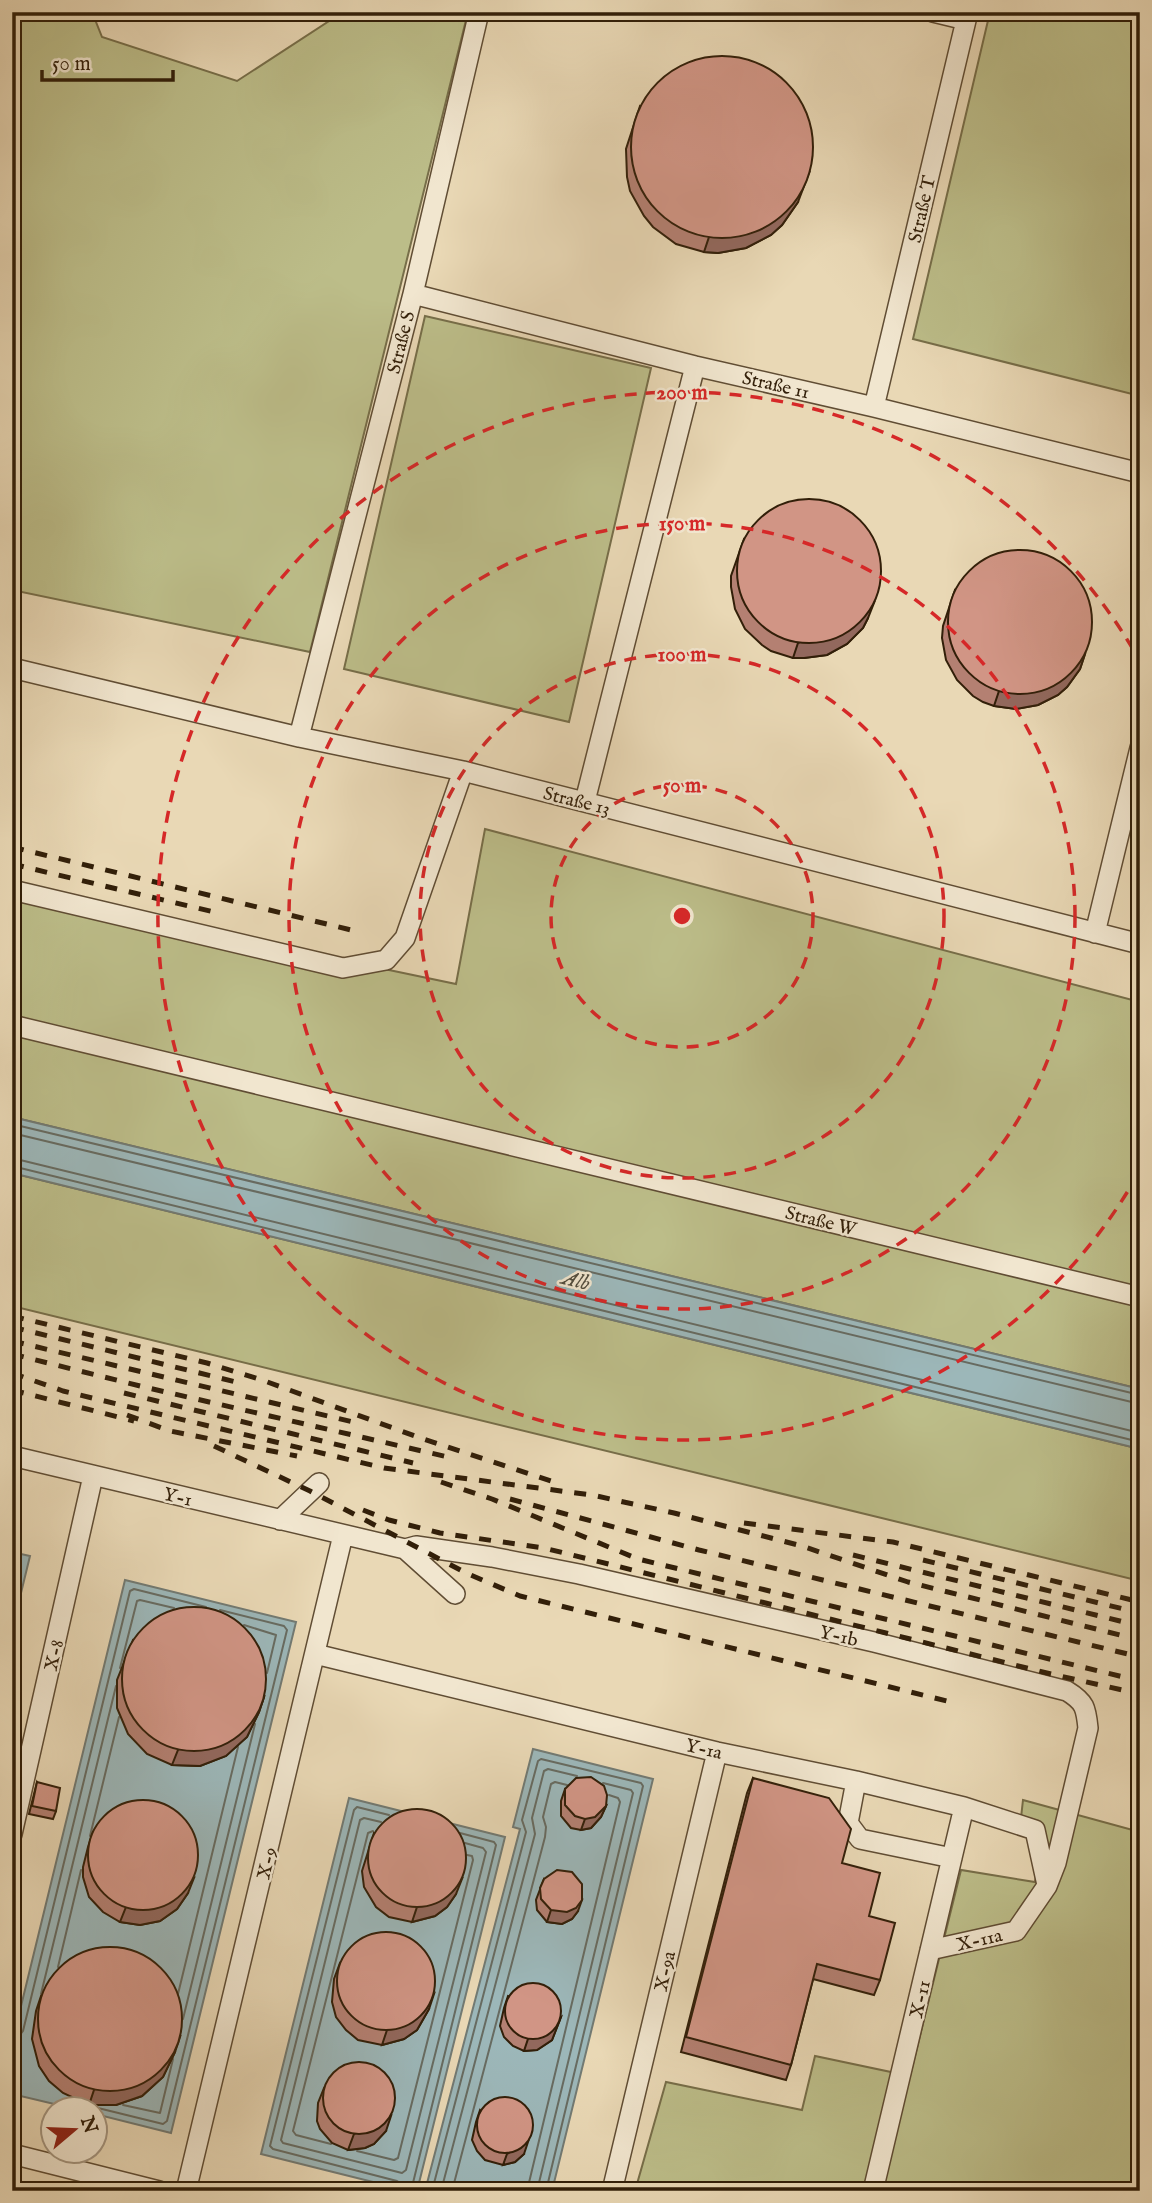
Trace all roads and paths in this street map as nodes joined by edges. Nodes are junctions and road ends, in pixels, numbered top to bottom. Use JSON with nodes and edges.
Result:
{"nodes":[{"id":1,"x":479,"y":12,"type":"edge"},
{"id":2,"x":933,"y":12,"type":"edge"},
{"id":3,"x":967,"y":16,"type":"edge"},
{"id":4,"x":412,"y":294,"type":"junction"},
{"id":5,"x":695,"y":366,"type":"junction"},
{"id":6,"x":874,"y":407,"type":"junction"},
{"id":7,"x":1140,"y":473,"type":"edge"},
{"id":8,"x":12,"y":668,"type":"edge"},
{"id":9,"x":299,"y":737,"type":"junction"},
{"id":10,"x":1140,"y":748,"type":"edge"},
{"id":11,"x":463,"y":771,"type":"junction"},
{"id":12,"x":585,"y":802,"type":"junction"},
{"id":13,"x":12,"y":890,"type":"edge"},
{"id":14,"x":1095,"y":933,"type":"junction"},
{"id":15,"x":1140,"y":944,"type":"edge"},
{"id":16,"x":12,"y":1025,"type":"edge"},
{"id":17,"x":1140,"y":1297,"type":"edge"},
{"id":18,"x":12,"y":1456,"type":"edge"},
{"id":19,"x":93,"y":1476,"type":"junction"},
{"id":20,"x":319,"y":1483,"type":"dead end"},
{"id":21,"x":279,"y":1520,"type":"junction"},
{"id":22,"x":343,"y":1535,"type":"junction"},
{"id":23,"x":405,"y":1549,"type":"junction"},
{"id":24,"x":455,"y":1594,"type":"dead end"},
{"id":25,"x":315,"y":1654,"type":"junction"},
{"id":26,"x":717,"y":1752,"type":"junction"},
{"id":27,"x":856,"y":1781,"type":"junction"},
{"id":28,"x":964,"y":1807,"type":"junction"},
{"id":29,"x":12,"y":1834,"type":"edge"},
{"id":30,"x":952,"y":1858,"type":"junction"},
{"id":31,"x":1047,"y":1886,"type":"junction"},
{"id":32,"x":930,"y":1950,"type":"junction"},
{"id":33,"x":12,"y":2154,"type":"edge"},
{"id":34,"x":159,"y":2191,"type":"edge"},
{"id":35,"x":186,"y":2191,"type":"edge"},
{"id":36,"x":612,"y":2191,"type":"edge"},
{"id":37,"x":873,"y":2191,"type":"edge"}],
"edges":[{"from":1,"to":4,"type":"street","name":"Straße S"},
{"from":2,"to":3,"type":"street"},
{"from":3,"to":6,"type":"street","name":"Straße T"},
{"from":4,"to":5,"type":"street","name":"Straße 11"},
{"from":4,"to":9,"type":"street","name":"Straße S"},
{"from":5,"to":6,"type":"street","name":"Straße 11"},
{"from":5,"to":12,"type":"street"},
{"from":6,"to":7,"type":"street","name":"Straße 11"},
{"from":8,"to":9,"type":"street","name":"Straße 13"},
{"from":9,"to":11,"type":"street","name":"Straße 13"},
{"from":10,"to":14,"type":"street"},
{"from":11,"to":12,"type":"street","name":"Straße 13"},
{"from":11,"to":13,"type":"street"},
{"from":12,"to":14,"type":"street","name":"Straße 13"},
{"from":14,"to":15,"type":"street","name":"Straße 13"},
{"from":16,"to":17,"type":"street","name":"Straße W"},
{"from":18,"to":19,"type":"street","name":"Y-1"},
{"from":19,"to":21,"type":"street","name":"Y-1"},
{"from":19,"to":29,"type":"street","name":"X-8"},
{"from":20,"to":21,"type":"street"},
{"from":21,"to":22,"type":"street","name":"Y-1"},
{"from":22,"to":23,"type":"street","name":"Y-1b"},
{"from":22,"to":25,"type":"street","name":"X-9"},
{"from":23,"to":24,"type":"street","name":"Y-1b"},
{"from":23,"to":31,"type":"street","name":"Y-1b"},
{"from":25,"to":26,"type":"street","name":"Y-1a"},
{"from":25,"to":35,"type":"street","name":"X-9"},
{"from":26,"to":27,"type":"street","name":"Y-1a"},
{"from":26,"to":36,"type":"street","name":"X-9a"},
{"from":27,"to":28,"type":"street","name":"Y-1a"},
{"from":27,"to":30,"type":"street"},
{"from":28,"to":30,"type":"street","name":"X-11"},
{"from":28,"to":31,"type":"street","name":"Y-1a"},
{"from":30,"to":32,"type":"street","name":"X-11"},
{"from":31,"to":32,"type":"street","name":"X-11a"},
{"from":32,"to":37,"type":"street","name":"X-11"},
{"from":33,"to":34,"type":"street"}]}
